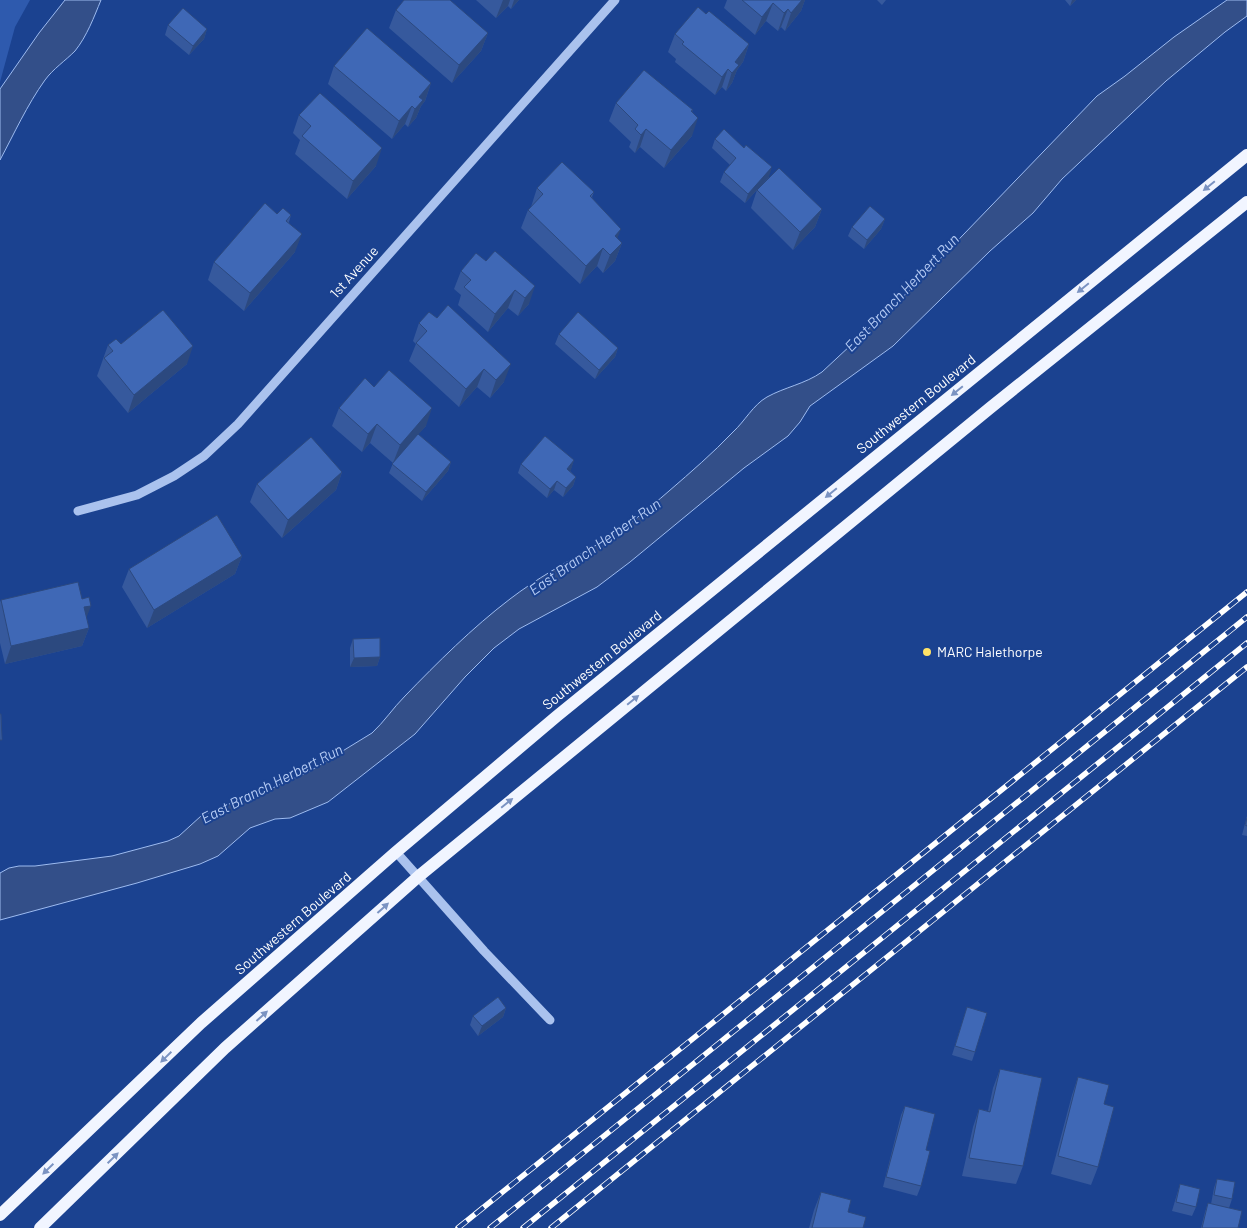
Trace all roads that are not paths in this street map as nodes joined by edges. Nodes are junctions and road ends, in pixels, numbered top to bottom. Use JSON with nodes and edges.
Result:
{"nodes":[{"id":1,"x":615,"y":0,"type":"edge"},
{"id":2,"x":1247,"y":155,"type":"edge"},
{"id":3,"x":1247,"y":202,"type":"edge"},
{"id":4,"x":78,"y":511,"type":"dead end"},
{"id":5,"x":396,"y":852,"type":"junction"},
{"id":6,"x":419,"y":876,"type":"junction"},
{"id":7,"x":550,"y":1020,"type":"dead end"},
{"id":8,"x":0,"y":1216,"type":"edge"},
{"id":9,"x":40,"y":1228,"type":"edge"}],
"edges":[{"from":1,"to":4,"type":"street","name":"1st Avenue"},
{"from":2,"to":5,"type":"main road","name":"Southwestern Boulevard","one_way":true},
{"from":6,"to":3,"type":"main road","one_way":true},
{"from":5,"to":6,"type":"street"},
{"from":5,"to":8,"type":"main road","name":"Southwestern Boulevard","one_way":true},
{"from":6,"to":7,"type":"street"},
{"from":9,"to":6,"type":"main road","one_way":true}]}
